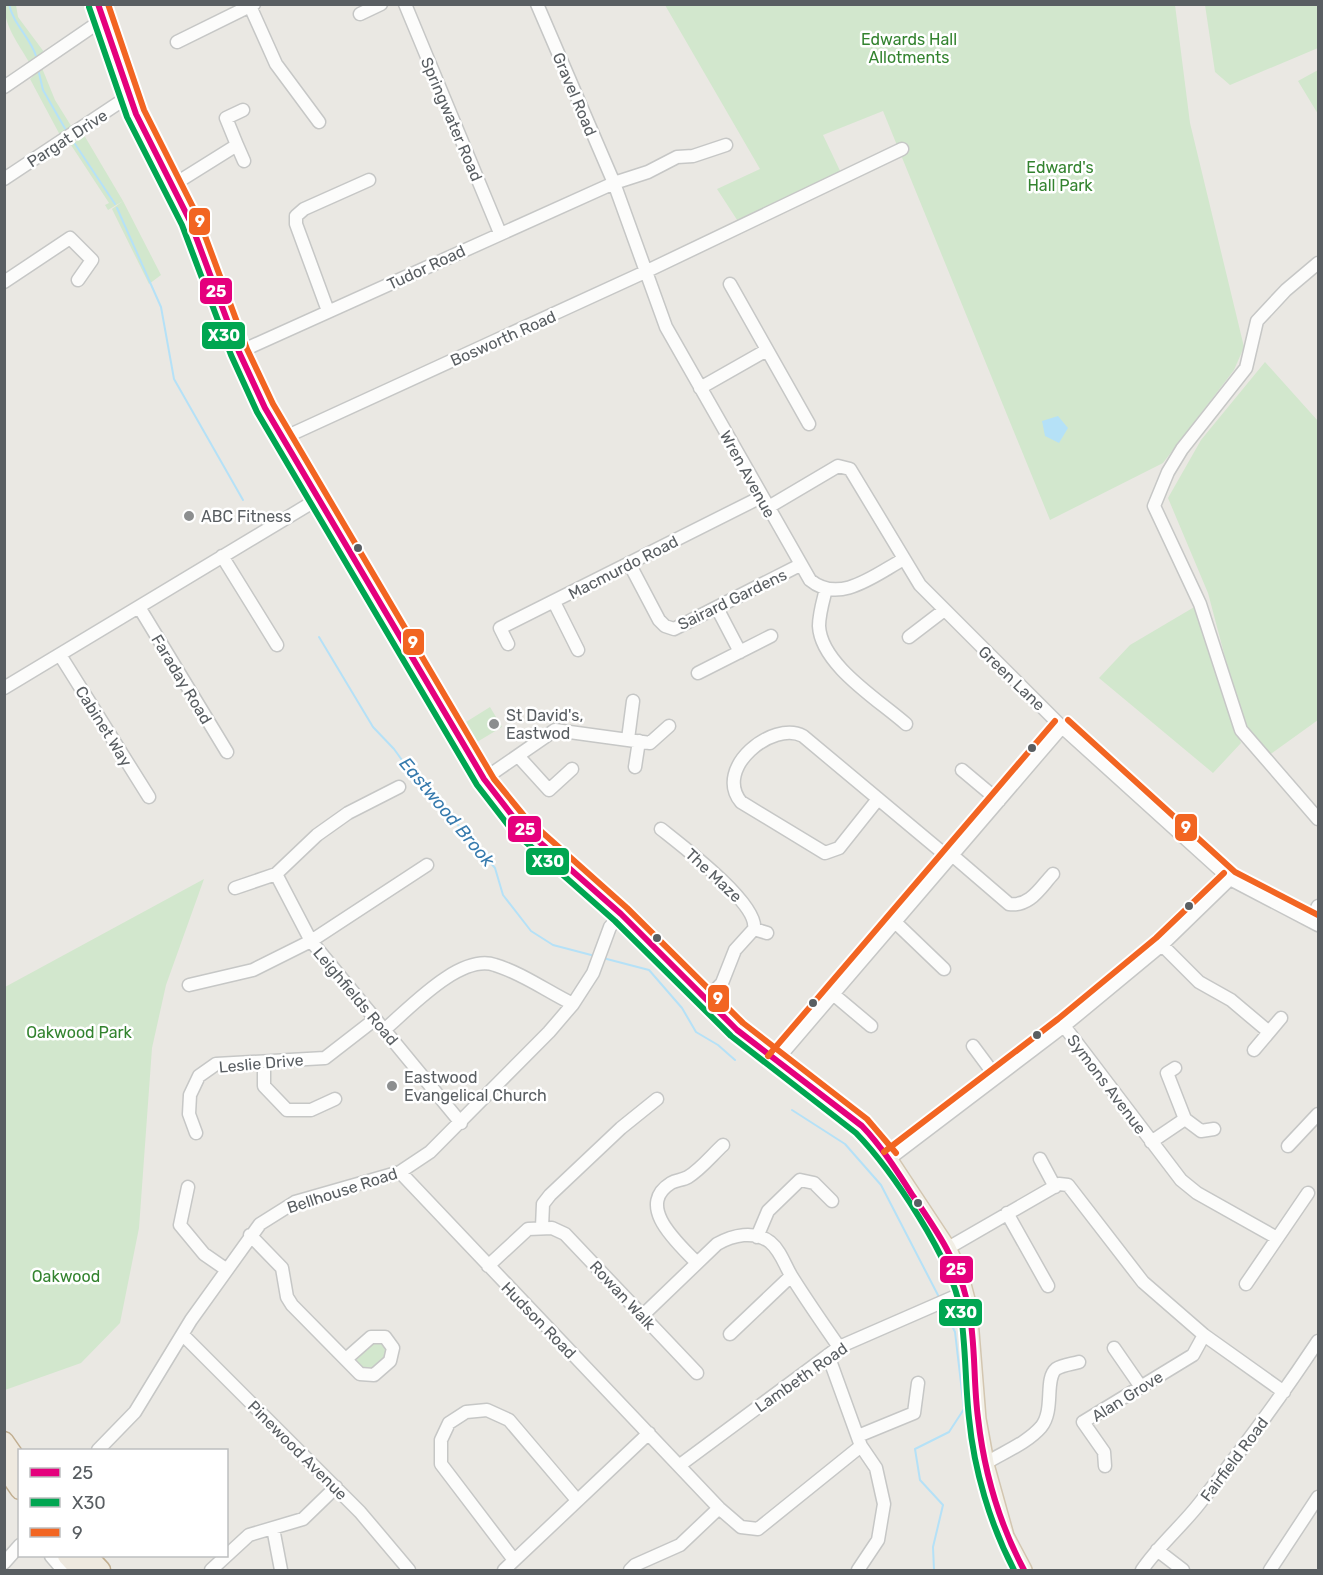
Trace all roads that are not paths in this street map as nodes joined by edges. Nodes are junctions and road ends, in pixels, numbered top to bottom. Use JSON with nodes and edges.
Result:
{"nodes":[{"id":1,"x":98,"y":4,"type":"edge"},
{"id":2,"x":381,"y":4,"type":"edge"},
{"id":3,"x":405,"y":4,"type":"edge"},
{"id":4,"x":537,"y":4,"type":"edge"},
{"id":5,"x":252,"y":5,"type":"edge"},
{"id":6,"x":360,"y":14,"type":"dead end"},
{"id":7,"x":102,"y":20,"type":"junction"},
{"id":8,"x":177,"y":42,"type":"dead end"},
{"id":9,"x":4,"y":87,"type":"edge"},
{"id":10,"x":129,"y":96,"type":"junction"},
{"id":11,"x":243,"y":110,"type":"dead end"},
{"id":12,"x":319,"y":122,"type":"dead end"},
{"id":13,"x":237,"y":145,"type":"junction"},
{"id":14,"x":726,"y":145,"type":"dead end"},
{"id":15,"x":902,"y":149,"type":"dead end"},
{"id":16,"x":244,"y":161,"type":"dead end"},
{"id":17,"x":4,"y":179,"type":"edge"},
{"id":18,"x":369,"y":180,"type":"dead end"},
{"id":19,"x":614,"y":183,"type":"junction"},
{"id":20,"x":173,"y":185,"type":"junction"},
{"id":21,"x":500,"y":233,"type":"junction"},
{"id":22,"x":1318,"y":262,"type":"edge"},
{"id":23,"x":645,"y":272,"type":"junction"},
{"id":24,"x":78,"y":280,"type":"dead end"},
{"id":25,"x":4,"y":282,"type":"edge"},
{"id":26,"x":730,"y":284,"type":"dead end"},
{"id":27,"x":328,"y":312,"type":"junction"},
{"id":28,"x":767,"y":350,"type":"junction"},
{"id":29,"x":239,"y":352,"type":"junction"},
{"id":30,"x":700,"y":388,"type":"junction"},
{"id":31,"x":809,"y":424,"type":"dead end"},
{"id":32,"x":281,"y":439,"type":"junction"},
{"id":33,"x":761,"y":497,"type":"junction"},
{"id":34,"x":318,"y":499,"type":"junction"},
{"id":35,"x":767,"y":508,"type":"junction"},
{"id":36,"x":222,"y":556,"type":"junction"},
{"id":37,"x":904,"y":559,"type":"junction"},
{"id":38,"x":629,"y":563,"type":"junction"},
{"id":39,"x":800,"y":566,"type":"junction"},
{"id":40,"x":826,"y":590,"type":"junction"},
{"id":41,"x":554,"y":602,"type":"junction"},
{"id":42,"x":139,"y":607,"type":"junction"},
{"id":43,"x":717,"y":608,"type":"junction"},
{"id":44,"x":943,"y":611,"type":"junction"},
{"id":45,"x":771,"y":636,"type":"dead end"},
{"id":46,"x":909,"y":638,"type":"dead end"},
{"id":47,"x":508,"y":644,"type":"dead end"},
{"id":48,"x":277,"y":645,"type":"dead end"},
{"id":49,"x":578,"y":650,"type":"dead end"},
{"id":50,"x":740,"y":652,"type":"junction"},
{"id":51,"x":60,"y":655,"type":"junction"},
{"id":52,"x":698,"y":673,"type":"dead end"},
{"id":53,"x":5,"y":687,"type":"edge"},
{"id":54,"x":633,"y":701,"type":"dead end"},
{"id":55,"x":906,"y":724,"type":"dead end"},
{"id":56,"x":669,"y":726,"type":"dead end"},
{"id":57,"x":1062,"y":727,"type":"junction"},
{"id":58,"x":633,"y":740,"type":"junction"},
{"id":59,"x":226,"y":752,"type":"dead end"},
{"id":60,"x":519,"y":757,"type":"junction"},
{"id":61,"x":635,"y":767,"type":"dead end"},
{"id":62,"x":572,"y":768,"type":"dead end"},
{"id":63,"x":962,"y":770,"type":"dead end"},
{"id":64,"x":484,"y":779,"type":"junction"},
{"id":65,"x":399,"y":788,"type":"dead end"},
{"id":66,"x":149,"y":797,"type":"dead end"},
{"id":67,"x":878,"y":799,"type":"junction"},
{"id":68,"x":999,"y":801,"type":"junction"},
{"id":69,"x":1318,"y":819,"type":"edge"},
{"id":70,"x":661,"y":829,"type":"dead end"},
{"id":71,"x":950,"y":857,"type":"junction"},
{"id":72,"x":427,"y":865,"type":"dead end"},
{"id":73,"x":276,"y":874,"type":"junction"},
{"id":74,"x":1053,"y":874,"type":"dead end"},
{"id":75,"x":1230,"y":879,"type":"junction"},
{"id":76,"x":235,"y":888,"type":"dead end"},
{"id":77,"x":1318,"y":906,"type":"edge"},
{"id":78,"x":621,"y":914,"type":"junction"},
{"id":79,"x":895,"y":922,"type":"junction"},
{"id":80,"x":1315,"y":923,"type":"edge"},
{"id":81,"x":754,"y":929,"type":"junction"},
{"id":82,"x":767,"y":933,"type":"dead end"},
{"id":83,"x":311,"y":941,"type":"junction"},
{"id":84,"x":1162,"y":945,"type":"junction"},
{"id":85,"x":944,"y":969,"type":"dead end"},
{"id":86,"x":189,"y":986,"type":"dead end"},
{"id":87,"x":833,"y":994,"type":"junction"},
{"id":88,"x":706,"y":1000,"type":"junction"},
{"id":89,"x":573,"y":1004,"type":"junction"},
{"id":90,"x":1281,"y":1018,"type":"dead end"},
{"id":91,"x":374,"y":1020,"type":"junction"},
{"id":92,"x":871,"y":1026,"type":"dead end"},
{"id":93,"x":1064,"y":1026,"type":"junction"},
{"id":94,"x":384,"y":1030,"type":"junction"},
{"id":95,"x":1269,"y":1032,"type":"junction"},
{"id":96,"x":973,"y":1046,"type":"dead end"},
{"id":97,"x":1254,"y":1050,"type":"dead end"},
{"id":98,"x":775,"y":1062,"type":"junction"},
{"id":99,"x":264,"y":1063,"type":"junction"},
{"id":100,"x":1175,"y":1068,"type":"dead end"},
{"id":101,"x":996,"y":1077,"type":"junction"},
{"id":102,"x":335,"y":1099,"type":"dead end"},
{"id":103,"x":657,"y":1099,"type":"dead end"},
{"id":104,"x":1318,"y":1114,"type":"edge"},
{"id":105,"x":1185,"y":1119,"type":"junction"},
{"id":106,"x":461,"y":1123,"type":"junction"},
{"id":107,"x":1214,"y":1129,"type":"dead end"},
{"id":108,"x":196,"y":1133,"type":"dead end"},
{"id":109,"x":1151,"y":1142,"type":"junction"},
{"id":110,"x":723,"y":1145,"type":"dead end"},
{"id":111,"x":1288,"y":1146,"type":"dead end"},
{"id":112,"x":889,"y":1159,"type":"junction"},
{"id":113,"x":1040,"y":1159,"type":"dead end"},
{"id":114,"x":400,"y":1172,"type":"junction"},
{"id":115,"x":188,"y":1187,"type":"dead end"},
{"id":116,"x":1055,"y":1187,"type":"junction"},
{"id":117,"x":1308,"y":1193,"type":"dead end"},
{"id":118,"x":832,"y":1201,"type":"dead end"},
{"id":119,"x":1007,"y":1213,"type":"junction"},
{"id":120,"x":542,"y":1227,"type":"junction"},
{"id":121,"x":250,"y":1235,"type":"junction"},
{"id":122,"x":758,"y":1237,"type":"junction"},
{"id":123,"x":1277,"y":1238,"type":"junction"},
{"id":124,"x":948,"y":1248,"type":"junction"},
{"id":125,"x":697,"y":1263,"type":"junction"},
{"id":126,"x":488,"y":1266,"type":"junction"},
{"id":127,"x":227,"y":1270,"type":"junction"},
{"id":128,"x":791,"y":1276,"type":"junction"},
{"id":129,"x":1246,"y":1284,"type":"dead end"},
{"id":130,"x":1048,"y":1286,"type":"dead end"},
{"id":131,"x":965,"y":1292,"type":"junction"},
{"id":132,"x":642,"y":1316,"type":"junction"},
{"id":133,"x":738,"y":1332,"type":"dead end"},
{"id":134,"x":183,"y":1335,"type":"junction"},
{"id":135,"x":1204,"y":1335,"type":"junction"},
{"id":136,"x":1318,"y":1341,"type":"edge"},
{"id":137,"x":839,"y":1347,"type":"junction"},
{"id":138,"x":1114,"y":1348,"type":"dead end"},
{"id":139,"x":695,"y":1351,"type":"dead end"},
{"id":140,"x":828,"y":1355,"type":"junction"},
{"id":141,"x":346,"y":1359,"type":"dead end"},
{"id":142,"x":685,"y":1361,"type":"junction"},
{"id":143,"x":1079,"y":1362,"type":"dead end"},
{"id":144,"x":697,"y":1373,"type":"dead end"},
{"id":145,"x":918,"y":1383,"type":"dead end"},
{"id":146,"x":1141,"y":1387,"type":"junction"},
{"id":147,"x":1284,"y":1392,"type":"junction"},
{"id":148,"x":649,"y":1433,"type":"junction"},
{"id":149,"x":4,"y":1438,"type":"edge"},
{"id":150,"x":860,"y":1441,"type":"junction"},
{"id":151,"x":99,"y":1449,"type":"edge"},
{"id":152,"x":18,"y":1452,"type":"edge"},
{"id":153,"x":18,"y":1461,"type":"edge"},
{"id":154,"x":986,"y":1463,"type":"junction"},
{"id":155,"x":680,"y":1466,"type":"junction"},
{"id":156,"x":1105,"y":1466,"type":"dead end"},
{"id":157,"x":4,"y":1467,"type":"edge"},
{"id":158,"x":18,"y":1487,"type":"edge"},
{"id":159,"x":336,"y":1487,"type":"junction"},
{"id":160,"x":1318,"y":1497,"type":"edge"},
{"id":161,"x":577,"y":1500,"type":"junction"},
{"id":162,"x":719,"y":1508,"type":"junction"},
{"id":163,"x":273,"y":1528,"type":"junction"},
{"id":164,"x":230,"y":1545,"type":"edge"},
{"id":165,"x":18,"y":1547,"type":"edge"},
{"id":166,"x":1156,"y":1550,"type":"junction"},
{"id":167,"x":52,"y":1557,"type":"edge"},
{"id":168,"x":69,"y":1557,"type":"edge"},
{"id":169,"x":83,"y":1557,"type":"edge"},
{"id":170,"x":89,"y":1557,"type":"edge"},
{"id":171,"x":221,"y":1557,"type":"edge"},
{"id":172,"x":514,"y":1560,"type":"junction"},
{"id":173,"x":4,"y":1563,"type":"edge"},
{"id":174,"x":63,"y":1570,"type":"edge"},
{"id":175,"x":80,"y":1570,"type":"edge"},
{"id":176,"x":93,"y":1570,"type":"edge"},
{"id":177,"x":101,"y":1570,"type":"edge"},
{"id":178,"x":211,"y":1570,"type":"edge"},
{"id":179,"x":281,"y":1570,"type":"edge"},
{"id":180,"x":409,"y":1570,"type":"edge"},
{"id":181,"x":504,"y":1570,"type":"edge"},
{"id":182,"x":630,"y":1570,"type":"edge"},
{"id":183,"x":858,"y":1570,"type":"edge"},
{"id":184,"x":1023,"y":1570,"type":"edge"},
{"id":185,"x":1142,"y":1570,"type":"edge"},
{"id":186,"x":1183,"y":1570,"type":"edge"},
{"id":187,"x":1270,"y":1570,"type":"edge"}],
"edges":[{"from":1,"to":7,"type":"main road"},
{"from":2,"to":6,"type":"street"},
{"from":3,"to":21,"type":"street","name":"Springwater Road"},
{"from":4,"to":19,"type":"street","name":"Gravel Road"},
{"from":5,"to":8,"type":"street"},
{"from":5,"to":12,"type":"street"},
{"from":7,"to":9,"type":"street"},
{"from":7,"to":10,"type":"main road"},
{"from":10,"to":17,"type":"street","name":"Pargat Drive"},
{"from":10,"to":20,"type":"main road"},
{"from":11,"to":13,"type":"street"},
{"from":13,"to":16,"type":"street"},
{"from":13,"to":20,"type":"street"},
{"from":14,"to":19,"type":"street","name":"Tudor Road"},
{"from":15,"to":23,"type":"street","name":"Bosworth Road"},
{"from":18,"to":27,"type":"street"},
{"from":19,"to":21,"type":"street","name":"Tudor Road"},
{"from":19,"to":23,"type":"street","name":"Gravel Road"},
{"from":20,"to":29,"type":"main road"},
{"from":21,"to":27,"type":"street","name":"Tudor Road"},
{"from":22,"to":69,"type":"street"},
{"from":23,"to":30,"type":"street","name":"Wren Avenue"},
{"from":23,"to":32,"type":"street","name":"Bosworth Road"},
{"from":24,"to":25,"type":"street"},
{"from":26,"to":28,"type":"street"},
{"from":27,"to":29,"type":"street","name":"Tudor Road"},
{"from":28,"to":30,"type":"street"},
{"from":28,"to":31,"type":"street"},
{"from":29,"to":32,"type":"main road"},
{"from":30,"to":33,"type":"street","name":"Wren Avenue"},
{"from":32,"to":34,"type":"main road"},
{"from":33,"to":35,"type":"street","name":"Wren Avenue"},
{"from":33,"to":38,"type":"street","name":"Macmurdo Road"},
{"from":34,"to":36,"type":"street"},
{"from":34,"to":64,"type":"main road"},
{"from":35,"to":37,"type":"street","name":"Green Lane"},
{"from":35,"to":39,"type":"street","name":"Wren Avenue"},
{"from":36,"to":42,"type":"street"},
{"from":36,"to":48,"type":"street"},
{"from":37,"to":40,"type":"street"},
{"from":37,"to":44,"type":"street","name":"Green Lane"},
{"from":38,"to":41,"type":"street","name":"Macmurdo Road"},
{"from":38,"to":43,"type":"street","name":"Sairard Gardens"},
{"from":39,"to":40,"type":"street","name":"Wren Avenue"},
{"from":39,"to":43,"type":"street","name":"Sairard Gardens"},
{"from":40,"to":55,"type":"street"},
{"from":41,"to":47,"type":"street","name":"Macmurdo Road"},
{"from":41,"to":49,"type":"street"},
{"from":42,"to":51,"type":"street"},
{"from":42,"to":59,"type":"street","name":"Faraday Road"},
{"from":43,"to":50,"type":"street"},
{"from":44,"to":46,"type":"street"},
{"from":44,"to":57,"type":"street","name":"Green Lane"},
{"from":45,"to":50,"type":"street"},
{"from":50,"to":52,"type":"street"},
{"from":51,"to":53,"type":"street"},
{"from":51,"to":66,"type":"street","name":"Cabinet Way"},
{"from":54,"to":58,"type":"street"},
{"from":56,"to":58,"type":"street"},
{"from":57,"to":68,"type":"street"},
{"from":57,"to":75,"type":"street","name":"Green Lane"},
{"from":58,"to":60,"type":"street"},
{"from":58,"to":61,"type":"street"},
{"from":60,"to":62,"type":"street"},
{"from":60,"to":64,"type":"street"},
{"from":63,"to":68,"type":"street"},
{"from":64,"to":78,"type":"main road"},
{"from":65,"to":73,"type":"street"},
{"from":67,"to":67,"type":"street"},
{"from":67,"to":71,"type":"street"},
{"from":68,"to":71,"type":"street"},
{"from":70,"to":81,"type":"street","name":"The Maze"},
{"from":71,"to":74,"type":"street"},
{"from":71,"to":79,"type":"street"},
{"from":72,"to":83,"type":"street"},
{"from":73,"to":76,"type":"street"},
{"from":73,"to":83,"type":"street"},
{"from":75,"to":80,"type":"street","name":"Green Lane"},
{"from":75,"to":84,"type":"street"},
{"from":77,"to":80,"type":"street"},
{"from":78,"to":88,"type":"main road"},
{"from":78,"to":89,"type":"street","name":"Bellhouse Road"},
{"from":79,"to":85,"type":"street"},
{"from":79,"to":87,"type":"street"},
{"from":81,"to":82,"type":"street"},
{"from":81,"to":88,"type":"street"},
{"from":83,"to":86,"type":"street","name":"Leighfields Road"},
{"from":83,"to":91,"type":"street","name":"Leighfields Road"},
{"from":84,"to":93,"type":"street"},
{"from":84,"to":95,"type":"street"},
{"from":87,"to":92,"type":"street"},
{"from":87,"to":98,"type":"street"},
{"from":88,"to":98,"type":"main road"},
{"from":89,"to":94,"type":"street"},
{"from":89,"to":106,"type":"street","name":"Bellhouse Road"},
{"from":90,"to":95,"type":"street"},
{"from":91,"to":94,"type":"street","name":"Leighfields Road"},
{"from":91,"to":99,"type":"street","name":"Leslie Drive"},
{"from":93,"to":101,"type":"street"},
{"from":93,"to":109,"type":"street","name":"Symons Avenue"},
{"from":94,"to":106,"type":"street","name":"Leighfields Road"},
{"from":95,"to":97,"type":"street"},
{"from":96,"to":101,"type":"street"},
{"from":98,"to":112,"type":"main road"},
{"from":99,"to":102,"type":"street"},
{"from":99,"to":108,"type":"street","name":"Leslie Drive"},
{"from":100,"to":105,"type":"street"},
{"from":101,"to":112,"type":"street"},
{"from":103,"to":120,"type":"street"},
{"from":104,"to":111,"type":"street"},
{"from":105,"to":107,"type":"street"},
{"from":105,"to":109,"type":"street","name":"Symons Avenue"},
{"from":106,"to":114,"type":"street","name":"Bellhouse Road"},
{"from":109,"to":123,"type":"street","name":"Symons Avenue"},
{"from":110,"to":125,"type":"street"},
{"from":112,"to":124,"type":"main road"},
{"from":113,"to":116,"type":"street"},
{"from":114,"to":121,"type":"street","name":"Bellhouse Road"},
{"from":114,"to":126,"type":"street","name":"Hudson Road"},
{"from":115,"to":127,"type":"street"},
{"from":116,"to":119,"type":"street"},
{"from":116,"to":135,"type":"street"},
{"from":117,"to":123,"type":"street"},
{"from":118,"to":122,"type":"street"},
{"from":119,"to":124,"type":"street"},
{"from":119,"to":130,"type":"street"},
{"from":120,"to":126,"type":"street"},
{"from":120,"to":132,"type":"street","name":"Rowan Walk"},
{"from":121,"to":127,"type":"street","name":"Bellhouse Road"},
{"from":121,"to":141,"type":"street"},
{"from":122,"to":125,"type":"street"},
{"from":122,"to":128,"type":"street"},
{"from":123,"to":129,"type":"street"},
{"from":124,"to":131,"type":"main road"},
{"from":125,"to":132,"type":"street"},
{"from":126,"to":148,"type":"street","name":"Hudson Road"},
{"from":127,"to":134,"type":"street","name":"Bellhouse Road"},
{"from":128,"to":133,"type":"street"},
{"from":128,"to":137,"type":"street"},
{"from":131,"to":137,"type":"street","name":"Lambeth Road"},
{"from":131,"to":154,"type":"main road"},
{"from":132,"to":142,"type":"street","name":"Rowan Walk"},
{"from":134,"to":151,"type":"street","name":"Bellhouse Road"},
{"from":134,"to":159,"type":"street","name":"Pinewood Avenue"},
{"from":135,"to":146,"type":"street","name":"Alan Grove"},
{"from":135,"to":147,"type":"street"},
{"from":136,"to":147,"type":"street","name":"Fairfield Road"},
{"from":137,"to":140,"type":"street","name":"Lambeth Road"},
{"from":138,"to":146,"type":"street"},
{"from":139,"to":142,"type":"street"},
{"from":140,"to":150,"type":"street"},
{"from":140,"to":155,"type":"street","name":"Lambeth Road"},
{"from":142,"to":144,"type":"street","name":"Rowan Walk"},
{"from":143,"to":154,"type":"street"},
{"from":145,"to":150,"type":"street","name":"Hudson Road"},
{"from":146,"to":156,"type":"street","name":"Alan Grove"},
{"from":147,"to":166,"type":"street","name":"Fairfield Road"},
{"from":148,"to":155,"type":"street","name":"Hudson Road"},
{"from":148,"to":161,"type":"street"},
{"from":149,"to":152,"type":"highway"},
{"from":149,"to":153,"type":"highway"},
{"from":150,"to":162,"type":"street","name":"Hudson Road"},
{"from":150,"to":183,"type":"street"},
{"from":154,"to":184,"type":"main road"},
{"from":155,"to":162,"type":"street","name":"Hudson Road"},
{"from":157,"to":158,"type":"highway"},
{"from":159,"to":163,"type":"street"},
{"from":159,"to":180,"type":"street","name":"Pinewood Avenue"},
{"from":160,"to":187,"type":"street"},
{"from":161,"to":172,"type":"street"},
{"from":161,"to":172,"type":"street"},
{"from":162,"to":182,"type":"street"},
{"from":163,"to":164,"type":"street"},
{"from":163,"to":179,"type":"street"},
{"from":165,"to":173,"type":"street"},
{"from":166,"to":185,"type":"street","name":"Fairfield Road"},
{"from":166,"to":186,"type":"street"},
{"from":167,"to":174,"type":"street"},
{"from":168,"to":175,"type":"highway"},
{"from":169,"to":176,"type":"highway"},
{"from":170,"to":177,"type":"highway"},
{"from":171,"to":178,"type":"street"},
{"from":172,"to":181,"type":"street"}]}
